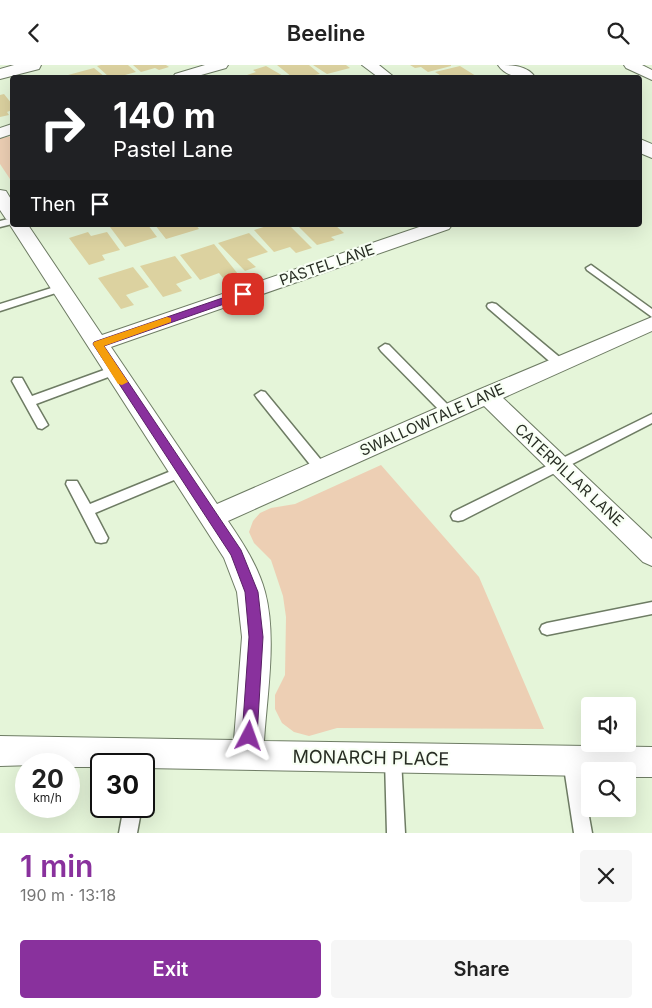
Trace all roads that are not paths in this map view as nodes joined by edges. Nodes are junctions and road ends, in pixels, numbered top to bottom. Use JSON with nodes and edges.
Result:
{"nodes":[{"id":1,"x":33,"y":65,"type":"edge"},
{"id":2,"x":221,"y":65,"type":"edge"},
{"id":3,"x":369,"y":65,"type":"edge"},
{"id":4,"x":506,"y":65,"type":"edge"},
{"id":5,"x":631,"y":65,"type":"edge"},
{"id":6,"x":0,"y":74,"type":"edge"},
{"id":7,"x":187,"y":75,"type":"edge"},
{"id":8,"x":384,"y":75,"type":"edge"},
{"id":9,"x":524,"y":75,"type":"edge"},
{"id":10,"x":652,"y":76,"type":"edge"},
{"id":11,"x":0,"y":195,"type":"edge"},
{"id":12,"x":10,"y":212,"type":"edge"},
{"id":13,"x":19,"y":227,"type":"edge"},
{"id":14,"x":437,"y":227,"type":"edge"},
{"id":15,"x":591,"y":268,"type":"dead end"},
{"id":16,"x":61,"y":288,"type":"junction"},
{"id":17,"x":492,"y":306,"type":"dead end"},
{"id":18,"x":0,"y":308,"type":"edge"},
{"id":19,"x":652,"y":314,"type":"edge"},
{"id":20,"x":652,"y":323,"type":"edge"},
{"id":21,"x":98,"y":344,"type":"junction"},
{"id":22,"x":385,"y":348,"type":"dead end"},
{"id":23,"x":559,"y":363,"type":"junction"},
{"id":24,"x":114,"y":370,"type":"junction"},
{"id":25,"x":18,"y":381,"type":"dead end"},
{"id":26,"x":261,"y":395,"type":"dead end"},
{"id":27,"x":486,"y":395,"type":"junction"},
{"id":28,"x":29,"y":402,"type":"junction"},
{"id":29,"x":448,"y":412,"type":"junction"},
{"id":30,"x":652,"y":419,"type":"edge"},
{"id":31,"x":42,"y":425,"type":"dead end"},
{"id":32,"x":559,"y":465,"type":"junction"},
{"id":33,"x":321,"y":469,"type":"junction"},
{"id":34,"x":181,"y":471,"type":"junction"},
{"id":35,"x":72,"y":485,"type":"dead end"},
{"id":36,"x":87,"y":511,"type":"junction"},
{"id":37,"x":458,"y":516,"type":"dead end"},
{"id":38,"x":212,"y":517,"type":"junction"},
{"id":39,"x":102,"y":538,"type":"dead end"},
{"id":40,"x":652,"y":555,"type":"edge"},
{"id":41,"x":652,"y":608,"type":"edge"},
{"id":42,"x":547,"y":629,"type":"dead end"},
{"id":43,"x":0,"y":751,"type":"edge"},
{"id":44,"x":90,"y":756,"type":"edge"},
{"id":45,"x":248,"y":756,"type":"junction"},
{"id":46,"x":155,"y":759,"type":"edge"},
{"id":47,"x":392,"y":759,"type":"junction"},
{"id":48,"x":571,"y":761,"type":"junction"},
{"id":49,"x":652,"y":762,"type":"edge"},
{"id":50,"x":131,"y":818,"type":"edge"},
{"id":51,"x":128,"y":833,"type":"edge"},
{"id":52,"x":396,"y":833,"type":"edge"},
{"id":53,"x":583,"y":833,"type":"edge"}],
"edges":[{"from":1,"to":6,"type":"street"},
{"from":2,"to":7,"type":"street"},
{"from":3,"to":8,"type":"street"},
{"from":4,"to":9,"type":"street"},
{"from":5,"to":10,"type":"street"},
{"from":11,"to":12,"type":"street"},
{"from":13,"to":16,"type":"street"},
{"from":14,"to":21,"type":"street","name":"PASTEL LANE"},
{"from":15,"to":19,"type":"lane"},
{"from":16,"to":18,"type":"lane"},
{"from":16,"to":21,"type":"street"},
{"from":17,"to":23,"type":"lane"},
{"from":20,"to":23,"type":"street","name":"SWALLOWTALE LANE"},
{"from":21,"to":24,"type":"street"},
{"from":22,"to":29,"type":"lane"},
{"from":23,"to":27,"type":"street","name":"SWALLOWTALE LANE"},
{"from":24,"to":28,"type":"lane"},
{"from":24,"to":34,"type":"street"},
{"from":25,"to":28,"type":"lane"},
{"from":26,"to":33,"type":"lane"},
{"from":27,"to":29,"type":"street","name":"SWALLOWTALE LANE"},
{"from":27,"to":32,"type":"street","name":"CATERPILLAR LANE"},
{"from":28,"to":31,"type":"lane"},
{"from":29,"to":33,"type":"street","name":"SWALLOWTALE LANE"},
{"from":30,"to":32,"type":"lane"},
{"from":32,"to":37,"type":"lane"},
{"from":32,"to":40,"type":"street","name":"CATERPILLAR LANE"},
{"from":33,"to":38,"type":"street","name":"SWALLOWTALE LANE"},
{"from":34,"to":36,"type":"lane"},
{"from":34,"to":38,"type":"street"},
{"from":35,"to":36,"type":"lane"},
{"from":36,"to":39,"type":"lane"},
{"from":38,"to":45,"type":"street"},
{"from":41,"to":42,"type":"lane"},
{"from":43,"to":44,"type":"street","name":"MONARCH PLACE"},
{"from":45,"to":46,"type":"street","name":"MONARCH PLACE"},
{"from":45,"to":47,"type":"street","name":"MONARCH PLACE"},
{"from":47,"to":48,"type":"street","name":"MONARCH PLACE"},
{"from":47,"to":52,"type":"lane"},
{"from":48,"to":49,"type":"street","name":"MONARCH PLACE"},
{"from":48,"to":53,"type":"lane"},
{"from":50,"to":51,"type":"lane"}]}
